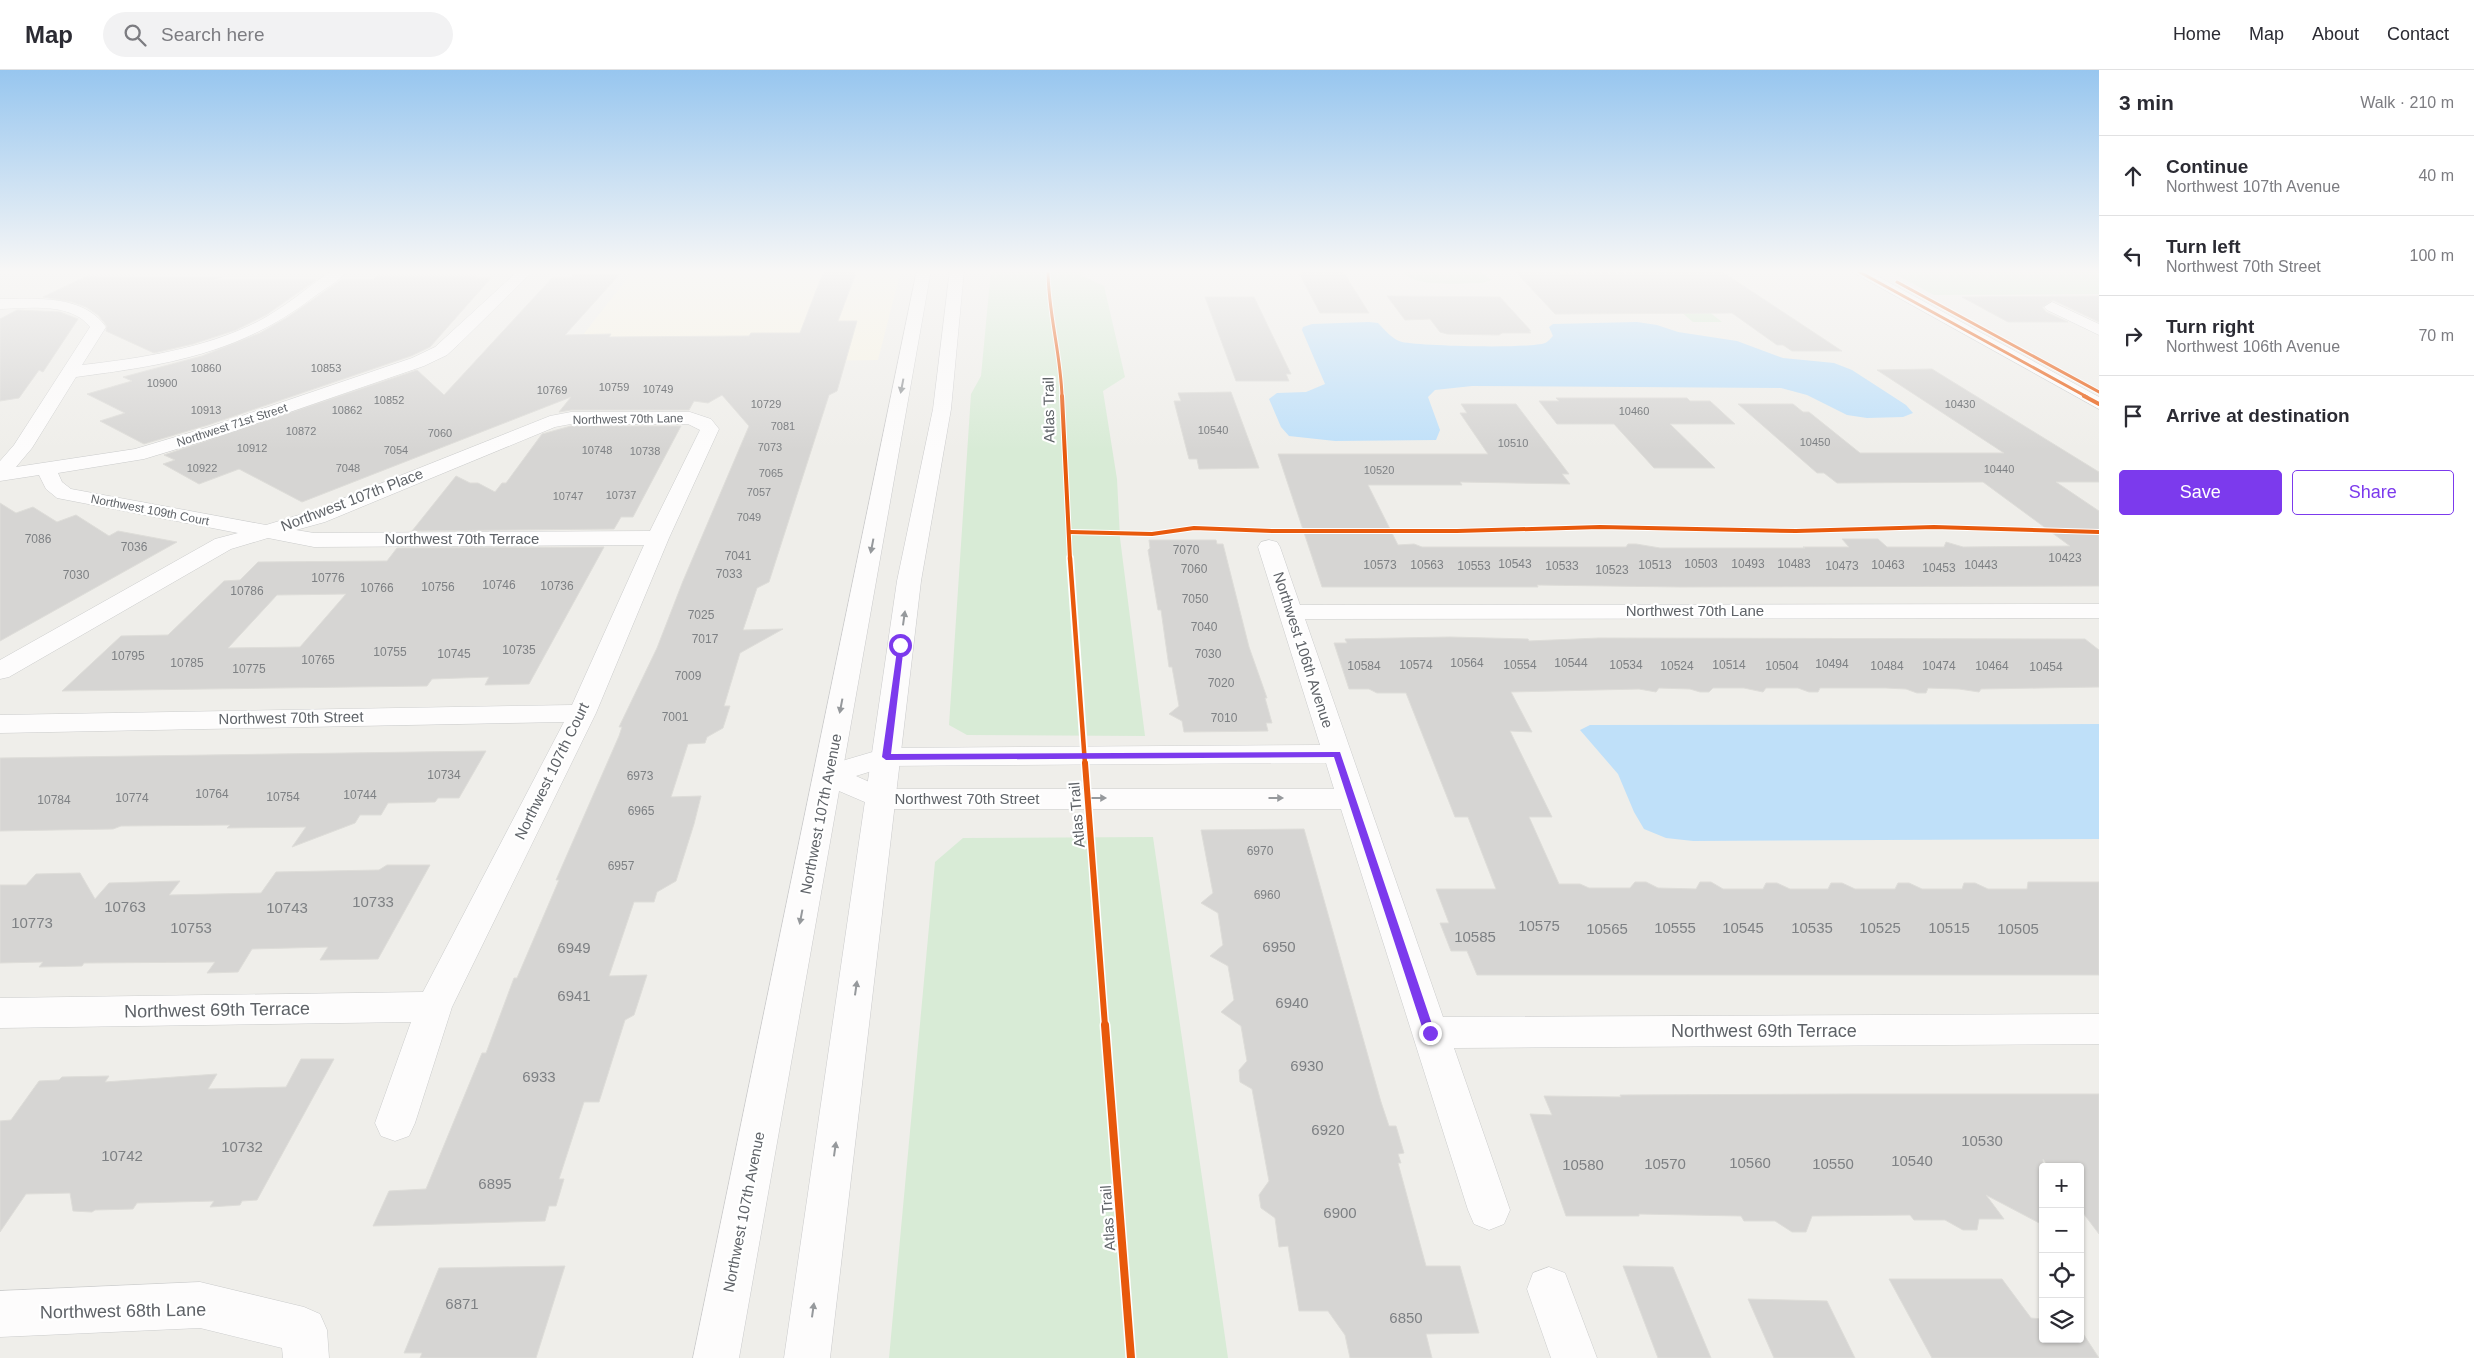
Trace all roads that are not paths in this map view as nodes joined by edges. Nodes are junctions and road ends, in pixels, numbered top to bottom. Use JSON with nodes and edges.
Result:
{"nodes":[{"id":1,"x":96,"y":330,"type":"edge"},
{"id":2,"x":250,"y":330,"type":"edge"},
{"id":3,"x":464,"y":330,"type":"edge"},
{"id":4,"x":913,"y":330,"type":"edge"},
{"id":5,"x":951,"y":330,"type":"edge"},
{"id":6,"x":1965,"y":330,"type":"edge"},
{"id":7,"x":1983,"y":330,"type":"edge"},
{"id":8,"x":71,"y":372,"type":"junction"},
{"id":9,"x":2098,"y":394,"type":"edge"},
{"id":10,"x":550,"y":422,"type":"joint"},
{"id":11,"x":704,"y":423,"type":"joint"},
{"id":12,"x":46,"y":468,"type":"junction"},
{"id":13,"x":0,"y":474,"type":"edge"},
{"id":14,"x":267,"y":532,"type":"junction"},
{"id":15,"x":658,"y":538,"type":"junction"},
{"id":16,"x":1269,"y":547,"type":"dead end"},
{"id":17,"x":2099,"y":611,"type":"edge"},
{"id":18,"x":1290,"y":612,"type":"junction"},
{"id":19,"x":0,"y":671,"type":"edge"},
{"id":20,"x":582,"y":713,"type":"junction"},
{"id":21,"x":0,"y":724,"type":"edge"},
{"id":22,"x":1337,"y":754,"type":"junction"},
{"id":23,"x":1220,"y":755,"type":"junction"},
{"id":24,"x":886,"y":757,"type":"junction"},
{"id":25,"x":828,"y":775,"type":"junction"},
{"id":26,"x":1227,"y":798,"type":"junction"},
{"id":27,"x":881,"y":799,"type":"junction"},
{"id":28,"x":1352,"y":799,"type":"junction"},
{"id":29,"x":434,"y":1007,"type":"junction"},
{"id":30,"x":0,"y":1013,"type":"edge"},
{"id":31,"x":2099,"y":1029,"type":"edge"},
{"id":32,"x":1430,"y":1033,"type":"junction"},
{"id":33,"x":395,"y":1123,"type":"dead end"},
{"id":34,"x":1489,"y":1210,"type":"dead end"},
{"id":35,"x":1549,"y":1289,"type":"dead end"},
{"id":36,"x":0,"y":1314,"type":"edge"},
{"id":37,"x":305,"y":1344,"type":"edge"},
{"id":38,"x":716,"y":1358,"type":"edge"},
{"id":39,"x":807,"y":1358,"type":"edge"},
{"id":40,"x":1574,"y":1358,"type":"edge"}],
"edges":[{"from":1,"to":8,"type":"street"},
{"from":2,"to":8,"type":"street"},
{"from":3,"to":12,"type":"street","name":"Northwest 71st Street"},
{"from":4,"to":25,"type":"street","name":"Northwest 107th Avenue","one_way":true},
{"from":24,"to":5,"type":"street","one_way":true},
{"from":6,"to":9,"type":"street"},
{"from":7,"to":9,"type":"street"},
{"from":8,"to":13,"type":"street"},
{"from":10,"to":11,"type":"street","name":"Northwest 70th Lane"},
{"from":10,"to":14,"type":"street","name":"Northwest 107th Place"},
{"from":11,"to":15,"type":"street","name":"Northwest 107th Court"},
{"from":12,"to":13,"type":"street","name":"Northwest 71st Street"},
{"from":12,"to":14,"type":"street","name":"Northwest 109th Court"},
{"from":14,"to":15,"type":"street","name":"Northwest 70th Terrace"},
{"from":14,"to":19,"type":"street","name":"Northwest 107th Place"},
{"from":15,"to":20,"type":"street","name":"Northwest 107th Court"},
{"from":16,"to":18,"type":"street","name":"Northwest 106th Avenue"},
{"from":17,"to":18,"type":"street","name":"Northwest 70th Lane"},
{"from":18,"to":22,"type":"street","name":"Northwest 106th Avenue"},
{"from":20,"to":21,"type":"street","name":"Northwest 70th Street"},
{"from":20,"to":29,"type":"street","name":"Northwest 107th Court"},
{"from":22,"to":23,"type":"street"},
{"from":22,"to":28,"type":"street","name":"Northwest 106th Avenue"},
{"from":23,"to":24,"type":"street"},
{"from":23,"to":26,"type":"street"},
{"from":24,"to":25,"type":"street"},
{"from":24,"to":27,"type":"street"},
{"from":25,"to":27,"type":"street","name":"Northwest 70th Street"},
{"from":25,"to":38,"type":"street","name":"Northwest 107th Avenue","one_way":true},
{"from":27,"to":26,"type":"street","name":"Northwest 70th Street","one_way":true},
{"from":26,"to":28,"type":"street","name":"Northwest 70th Street","one_way":true},
{"from":39,"to":27,"type":"street","one_way":true},
{"from":28,"to":32,"type":"street","name":"Northwest 106th Avenue"},
{"from":29,"to":30,"type":"street","name":"Northwest 69th Terrace"},
{"from":29,"to":33,"type":"street","name":"Northwest 107th Court"},
{"from":31,"to":32,"type":"street","name":"Northwest 69th Terrace"},
{"from":32,"to":34,"type":"street","name":"Northwest 106th Avenue"},
{"from":35,"to":40,"type":"street"},
{"from":36,"to":37,"type":"street","name":"Northwest 68th Lane"}]}
